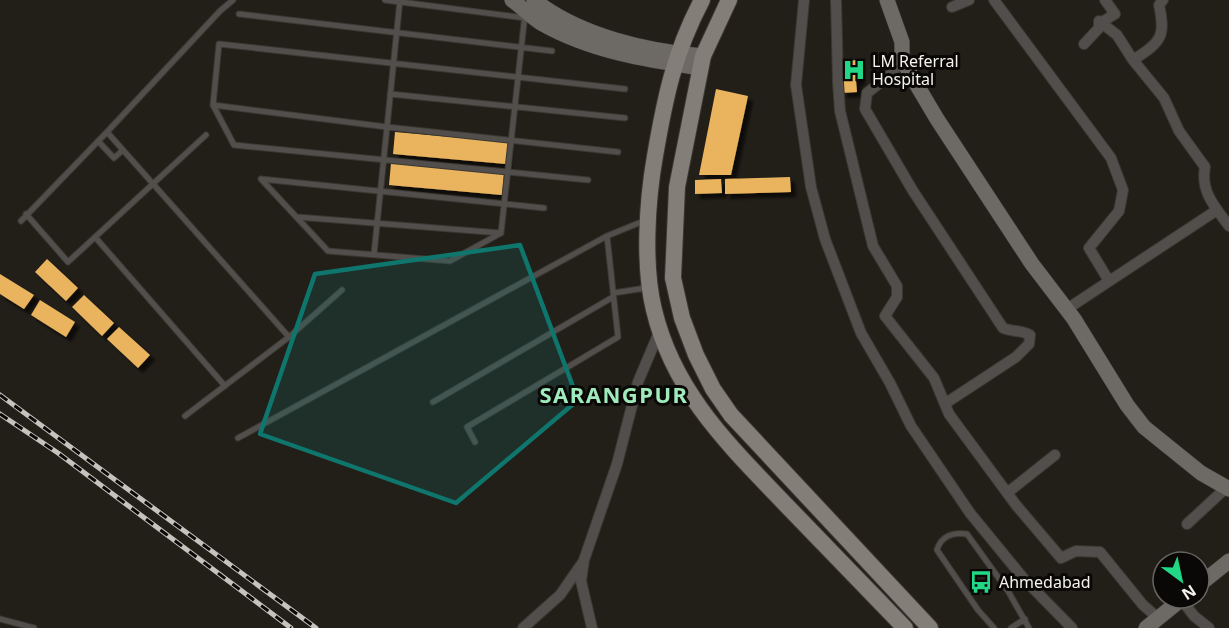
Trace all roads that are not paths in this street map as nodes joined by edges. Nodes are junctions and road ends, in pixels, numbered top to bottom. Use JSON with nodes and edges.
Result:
{"nodes":[{"id":1,"x":234,"y":0,"type":"edge"},
{"id":2,"x":385,"y":0,"type":"edge"},
{"id":3,"x":512,"y":0,"type":"edge"},
{"id":4,"x":702,"y":0,"type":"edge"},
{"id":5,"x":729,"y":0,"type":"edge"},
{"id":6,"x":804,"y":0,"type":"edge"},
{"id":7,"x":836,"y":0,"type":"edge"},
{"id":8,"x":887,"y":0,"type":"edge"},
{"id":9,"x":969,"y":0,"type":"edge"},
{"id":10,"x":994,"y":0,"type":"edge"},
{"id":11,"x":1105,"y":0,"type":"edge"},
{"id":12,"x":1163,"y":0,"type":"edge"},
{"id":13,"x":400,"y":1,"type":"edge"},
{"id":14,"x":952,"y":7,"type":"dead end"},
{"id":15,"x":528,"y":9,"type":"edge"},
{"id":16,"x":239,"y":14,"type":"dead end"},
{"id":17,"x":1102,"y":22,"type":"junction"},
{"id":18,"x":397,"y":33,"type":"junction"},
{"id":19,"x":1084,"y":44,"type":"dead end"},
{"id":20,"x":522,"y":47,"type":"junction"},
{"id":21,"x":552,"y":51,"type":"dead end"},
{"id":22,"x":676,"y":59,"type":"junction"},
{"id":23,"x":902,"y":60,"type":"junction"},
{"id":24,"x":1133,"y":60,"type":"junction"},
{"id":25,"x":702,"y":62,"type":"junction"},
{"id":26,"x":393,"y":63,"type":"junction"},
{"id":27,"x":518,"y":78,"type":"junction"},
{"id":28,"x":626,"y":89,"type":"dead end"},
{"id":29,"x":390,"y":94,"type":"junction"},
{"id":30,"x":213,"y":105,"type":"junction"},
{"id":31,"x":515,"y":108,"type":"junction"},
{"id":32,"x":625,"y":118,"type":"dead end"},
{"id":33,"x":387,"y":127,"type":"junction"},
{"id":34,"x":107,"y":132,"type":"junction"},
{"id":35,"x":206,"y":135,"type":"dead end"},
{"id":36,"x":98,"y":141,"type":"junction"},
{"id":37,"x":511,"y":141,"type":"junction"},
{"id":38,"x":123,"y":150,"type":"junction"},
{"id":39,"x":618,"y":152,"type":"dead end"},
{"id":40,"x":383,"y":160,"type":"junction"},
{"id":41,"x":508,"y":172,"type":"junction"},
{"id":42,"x":588,"y":180,"type":"dead end"},
{"id":43,"x":154,"y":184,"type":"junction"},
{"id":44,"x":380,"y":191,"type":"junction"},
{"id":45,"x":504,"y":205,"type":"junction"},
{"id":46,"x":544,"y":208,"type":"dead end"},
{"id":47,"x":1217,"y":210,"type":"junction"},
{"id":48,"x":26,"y":214,"type":"junction"},
{"id":49,"x":297,"y":217,"type":"junction"},
{"id":50,"x":649,"y":218,"type":"junction"},
{"id":51,"x":21,"y":221,"type":"dead end"},
{"id":52,"x":377,"y":223,"type":"junction"},
{"id":53,"x":1229,"y":226,"type":"edge"},
{"id":54,"x":501,"y":233,"type":"junction"},
{"id":55,"x":607,"y":236,"type":"junction"},
{"id":56,"x":95,"y":237,"type":"junction"},
{"id":57,"x":374,"y":254,"type":"junction"},
{"id":58,"x":1109,"y":281,"type":"junction"},
{"id":59,"x":651,"y":287,"type":"junction"},
{"id":60,"x":342,"y":290,"type":"dead end"},
{"id":61,"x":613,"y":295,"type":"junction"},
{"id":62,"x":1067,"y":309,"type":"junction"},
{"id":63,"x":660,"y":330,"type":"junction"},
{"id":64,"x":290,"y":337,"type":"junction"},
{"id":65,"x":225,"y":386,"type":"junction"},
{"id":66,"x":433,"y":402,"type":"dead end"},
{"id":67,"x":945,"y":403,"type":"junction"},
{"id":68,"x":185,"y":416,"type":"dead end"},
{"id":69,"x":238,"y":438,"type":"dead end"},
{"id":70,"x":476,"y":442,"type":"dead end"},
{"id":71,"x":1055,"y":455,"type":"dead end"},
{"id":72,"x":1228,"y":488,"type":"edge"},
{"id":73,"x":1007,"y":493,"type":"junction"},
{"id":74,"x":1187,"y":524,"type":"dead end"},
{"id":75,"x":584,"y":560,"type":"junction"},
{"id":76,"x":1229,"y":561,"type":"edge"},
{"id":77,"x":1211,"y":575,"type":"edge"},
{"id":78,"x":1168,"y":610,"type":"edge"},
{"id":79,"x":1190,"y":610,"type":"edge"},
{"id":80,"x":0,"y":619,"type":"edge"},
{"id":81,"x":1025,"y":620,"type":"junction"},
{"id":82,"x":1152,"y":623,"type":"edge"},
{"id":83,"x":34,"y":628,"type":"edge"},
{"id":84,"x":523,"y":628,"type":"edge"},
{"id":85,"x":592,"y":628,"type":"edge"},
{"id":86,"x":905,"y":628,"type":"edge"},
{"id":87,"x":930,"y":628,"type":"edge"},
{"id":88,"x":993,"y":628,"type":"edge"},
{"id":89,"x":1011,"y":628,"type":"edge"},
{"id":90,"x":1029,"y":628,"type":"edge"},
{"id":91,"x":1072,"y":628,"type":"edge"},
{"id":92,"x":1209,"y":628,"type":"edge"}],
"edges":[{"from":1,"to":34,"type":"lane"},
{"from":2,"to":13,"type":"lane"},
{"from":3,"to":15,"type":"street"},
{"from":4,"to":22,"type":"main road"},
{"from":5,"to":25,"type":"main road"},
{"from":6,"to":91,"type":"street"},
{"from":7,"to":67,"type":"street"},
{"from":8,"to":23,"type":"street"},
{"from":9,"to":14,"type":"street"},
{"from":10,"to":58,"type":"street"},
{"from":11,"to":17,"type":"street"},
{"from":12,"to":24,"type":"street"},
{"from":13,"to":15,"type":"lane"},
{"from":13,"to":18,"type":"lane"},
{"from":15,"to":20,"type":"lane"},
{"from":15,"to":22,"type":"street"},
{"from":16,"to":18,"type":"lane"},
{"from":17,"to":19,"type":"street"},
{"from":17,"to":24,"type":"street"},
{"from":18,"to":20,"type":"lane"},
{"from":18,"to":26,"type":"lane"},
{"from":20,"to":21,"type":"lane"},
{"from":20,"to":27,"type":"lane"},
{"from":22,"to":25,"type":"street"},
{"from":22,"to":50,"type":"main road"},
{"from":23,"to":62,"type":"street"},
{"from":23,"to":67,"type":"street"},
{"from":24,"to":47,"type":"street"},
{"from":25,"to":87,"type":"main road"},
{"from":26,"to":27,"type":"lane"},
{"from":26,"to":29,"type":"lane"},
{"from":26,"to":30,"type":"lane"},
{"from":27,"to":28,"type":"lane"},
{"from":27,"to":31,"type":"lane"},
{"from":29,"to":31,"type":"lane"},
{"from":29,"to":33,"type":"lane"},
{"from":30,"to":33,"type":"lane"},
{"from":30,"to":40,"type":"lane"},
{"from":31,"to":32,"type":"lane"},
{"from":31,"to":37,"type":"lane"},
{"from":33,"to":37,"type":"lane"},
{"from":33,"to":40,"type":"lane"},
{"from":34,"to":36,"type":"lane"},
{"from":34,"to":38,"type":"lane"},
{"from":35,"to":43,"type":"lane"},
{"from":36,"to":38,"type":"lane"},
{"from":36,"to":48,"type":"lane"},
{"from":37,"to":39,"type":"lane"},
{"from":37,"to":41,"type":"lane"},
{"from":38,"to":43,"type":"lane"},
{"from":40,"to":41,"type":"lane"},
{"from":40,"to":44,"type":"lane"},
{"from":41,"to":42,"type":"lane"},
{"from":41,"to":45,"type":"lane"},
{"from":43,"to":56,"type":"lane"},
{"from":43,"to":64,"type":"lane"},
{"from":44,"to":45,"type":"lane"},
{"from":44,"to":49,"type":"lane"},
{"from":44,"to":52,"type":"lane"},
{"from":45,"to":46,"type":"lane"},
{"from":45,"to":54,"type":"lane"},
{"from":47,"to":53,"type":"street"},
{"from":47,"to":58,"type":"street"},
{"from":48,"to":51,"type":"lane"},
{"from":48,"to":56,"type":"lane"},
{"from":49,"to":52,"type":"lane"},
{"from":49,"to":57,"type":"lane"},
{"from":50,"to":55,"type":"lane"},
{"from":50,"to":59,"type":"main road"},
{"from":52,"to":54,"type":"lane"},
{"from":52,"to":57,"type":"lane"},
{"from":54,"to":57,"type":"lane"},
{"from":55,"to":61,"type":"lane"},
{"from":55,"to":69,"type":"lane"},
{"from":56,"to":65,"type":"lane"},
{"from":58,"to":62,"type":"street"},
{"from":59,"to":61,"type":"lane"},
{"from":59,"to":63,"type":"main road"},
{"from":60,"to":64,"type":"lane"},
{"from":61,"to":66,"type":"lane"},
{"from":61,"to":70,"type":"lane"},
{"from":62,"to":72,"type":"street"},
{"from":63,"to":75,"type":"street"},
{"from":63,"to":86,"type":"main road"},
{"from":64,"to":65,"type":"lane"},
{"from":65,"to":68,"type":"lane"},
{"from":67,"to":73,"type":"street"},
{"from":71,"to":73,"type":"street"},
{"from":72,"to":74,"type":"street"},
{"from":73,"to":82,"type":"street"},
{"from":75,"to":84,"type":"street"},
{"from":75,"to":85,"type":"street"},
{"from":76,"to":77,"type":"street"},
{"from":78,"to":82,"type":"street"},
{"from":79,"to":92,"type":"street"},
{"from":80,"to":83,"type":"lane"},
{"from":81,"to":88,"type":"lane"},
{"from":81,"to":89,"type":"lane"},
{"from":81,"to":90,"type":"lane"}]}
